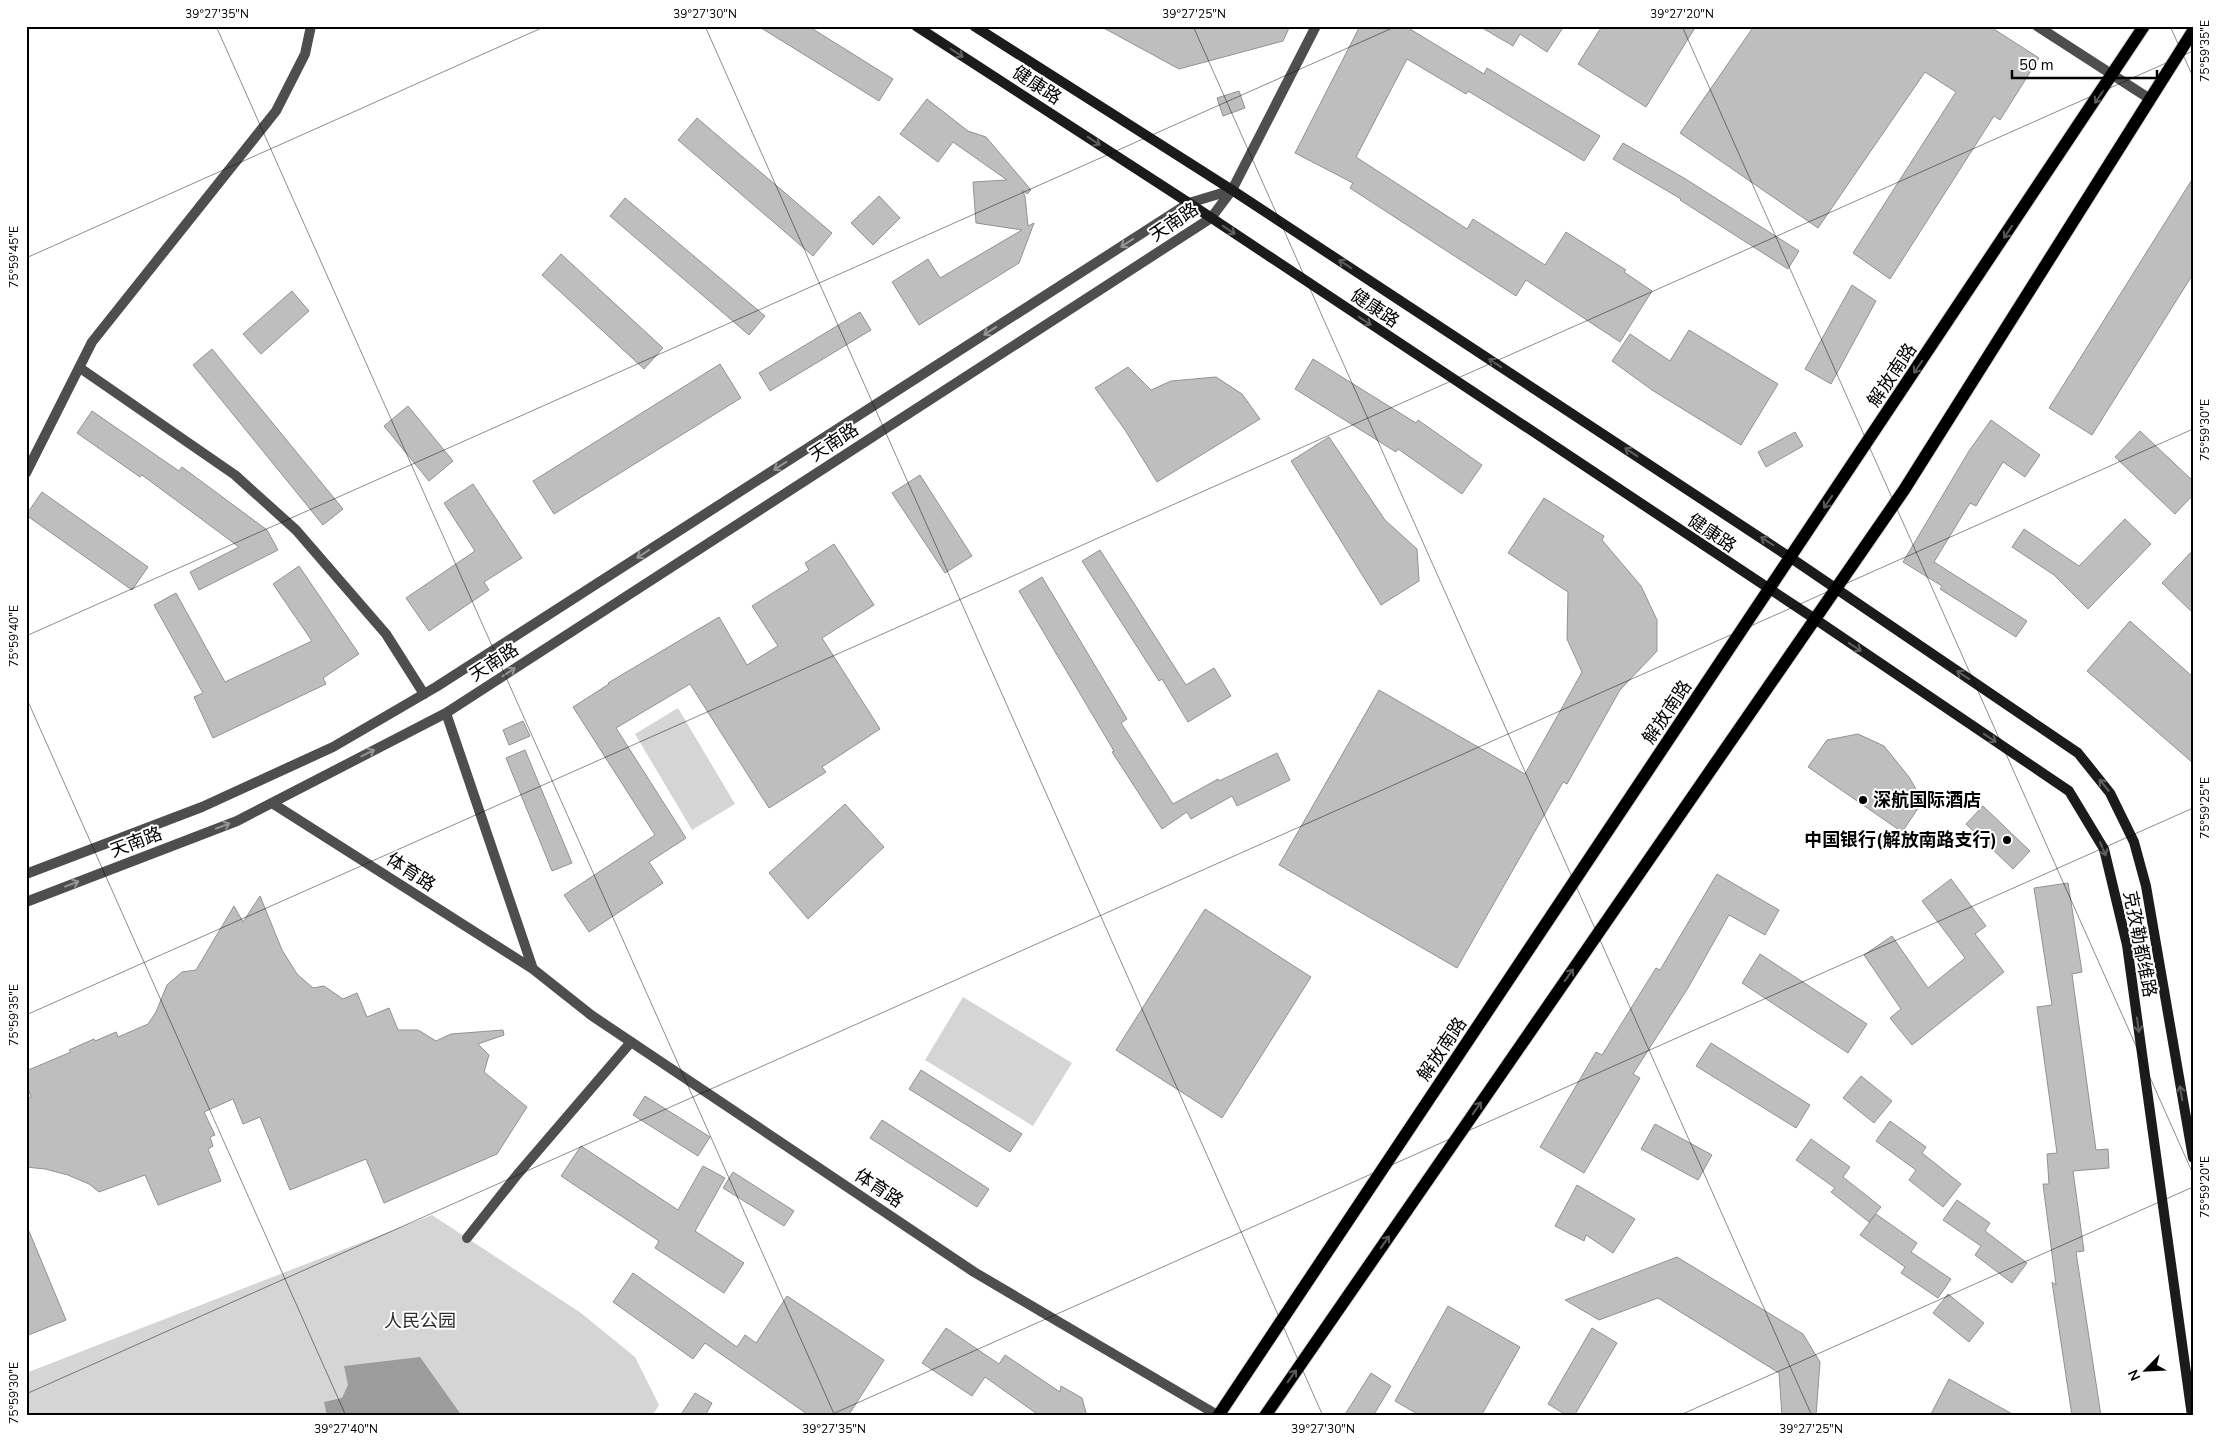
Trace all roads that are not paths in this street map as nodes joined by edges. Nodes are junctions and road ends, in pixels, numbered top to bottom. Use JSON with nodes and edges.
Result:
{"nodes":[{"id":1,"x":311,"y":26,"type":"edge"},
{"id":2,"x":916,"y":26,"type":"edge"},
{"id":3,"x":974,"y":26,"type":"edge"},
{"id":4,"x":1316,"y":26,"type":"edge"},
{"id":5,"x":2038,"y":26,"type":"edge"},
{"id":6,"x":2144,"y":26,"type":"edge"},
{"id":7,"x":2193,"y":31,"type":"edge"},
{"id":8,"x":2113,"y":75,"type":"junction"},
{"id":9,"x":2150,"y":99,"type":"junction"},
{"id":10,"x":1232,"y":190,"type":"junction"},
{"id":11,"x":1189,"y":203,"type":"junction"},
{"id":12,"x":1211,"y":218,"type":"junction"},
{"id":13,"x":80,"y":368,"type":"junction"},
{"id":14,"x":26,"y":473,"type":"edge"},
{"id":15,"x":1791,"y":558,"type":"junction"},
{"id":16,"x":1835,"y":589,"type":"junction"},
{"id":17,"x":1770,"y":590,"type":"junction"},
{"id":18,"x":1815,"y":619,"type":"junction"},
{"id":19,"x":424,"y":694,"type":"junction"},
{"id":20,"x":446,"y":713,"type":"junction"},
{"id":21,"x":272,"y":803,"type":"junction"},
{"id":22,"x":26,"y":874,"type":"edge"},
{"id":23,"x":26,"y":902,"type":"edge"},
{"id":24,"x":533,"y":969,"type":"junction"},
{"id":25,"x":631,"y":1042,"type":"junction"},
{"id":26,"x":2193,"y":1158,"type":"edge"},
{"id":27,"x":466,"y":1238,"type":"dead end"},
{"id":28,"x":1219,"y":1416,"type":"edge"},
{"id":29,"x":1265,"y":1416,"type":"edge"},
{"id":30,"x":2192,"y":1416,"type":"edge"}],
"edges":[{"from":1,"to":13,"type":"street"},
{"from":2,"to":11,"type":"main road","name":"健康路","one_way":true},
{"from":3,"to":10,"type":"main road","name":"健康路"},
{"from":4,"to":10,"type":"street"},
{"from":5,"to":8,"type":"street"},
{"from":6,"to":8,"type":"main road","name":"解放南路"},
{"from":7,"to":9,"type":"main road"},
{"from":8,"to":9,"type":"street"},
{"from":8,"to":15,"type":"main road","name":"解放南路","one_way":true},
{"from":9,"to":16,"type":"main road"},
{"from":10,"to":11,"type":"street","name":"天南路"},
{"from":10,"to":12,"type":"street","name":"天南路"},
{"from":15,"to":10,"type":"main road","name":"健康路","one_way":true},
{"from":11,"to":12,"type":"main road","name":"健康路"},
{"from":11,"to":19,"type":"street","name":"天南路","one_way":true},
{"from":12,"to":17,"type":"main road","name":"健康路","one_way":true},
{"from":20,"to":12,"type":"street","name":"天南路","one_way":true},
{"from":13,"to":14,"type":"street"},
{"from":13,"to":19,"type":"street"},
{"from":15,"to":16,"type":"main road","name":"健康路"},
{"from":15,"to":17,"type":"main road","name":"解放南路"},
{"from":16,"to":18,"type":"main road"},
{"from":26,"to":16,"type":"main road","name":"克孜勒都维路","one_way":true},
{"from":17,"to":18,"type":"main road","name":"健康路"},
{"from":17,"to":28,"type":"main road","name":"解放南路"},
{"from":29,"to":18,"type":"main road","one_way":true},
{"from":18,"to":30,"type":"main road","name":"克孜勒都维路","one_way":true},
{"from":19,"to":22,"type":"street","name":"天南路"},
{"from":21,"to":20,"type":"street","name":"天南路","one_way":true},
{"from":20,"to":24,"type":"street"},
{"from":23,"to":21,"type":"street","name":"天南路","one_way":true},
{"from":21,"to":24,"type":"street","name":"体育路"},
{"from":24,"to":25,"type":"street","name":"体育路"},
{"from":25,"to":27,"type":"street"},
{"from":25,"to":28,"type":"street","name":"体育路"}]}
